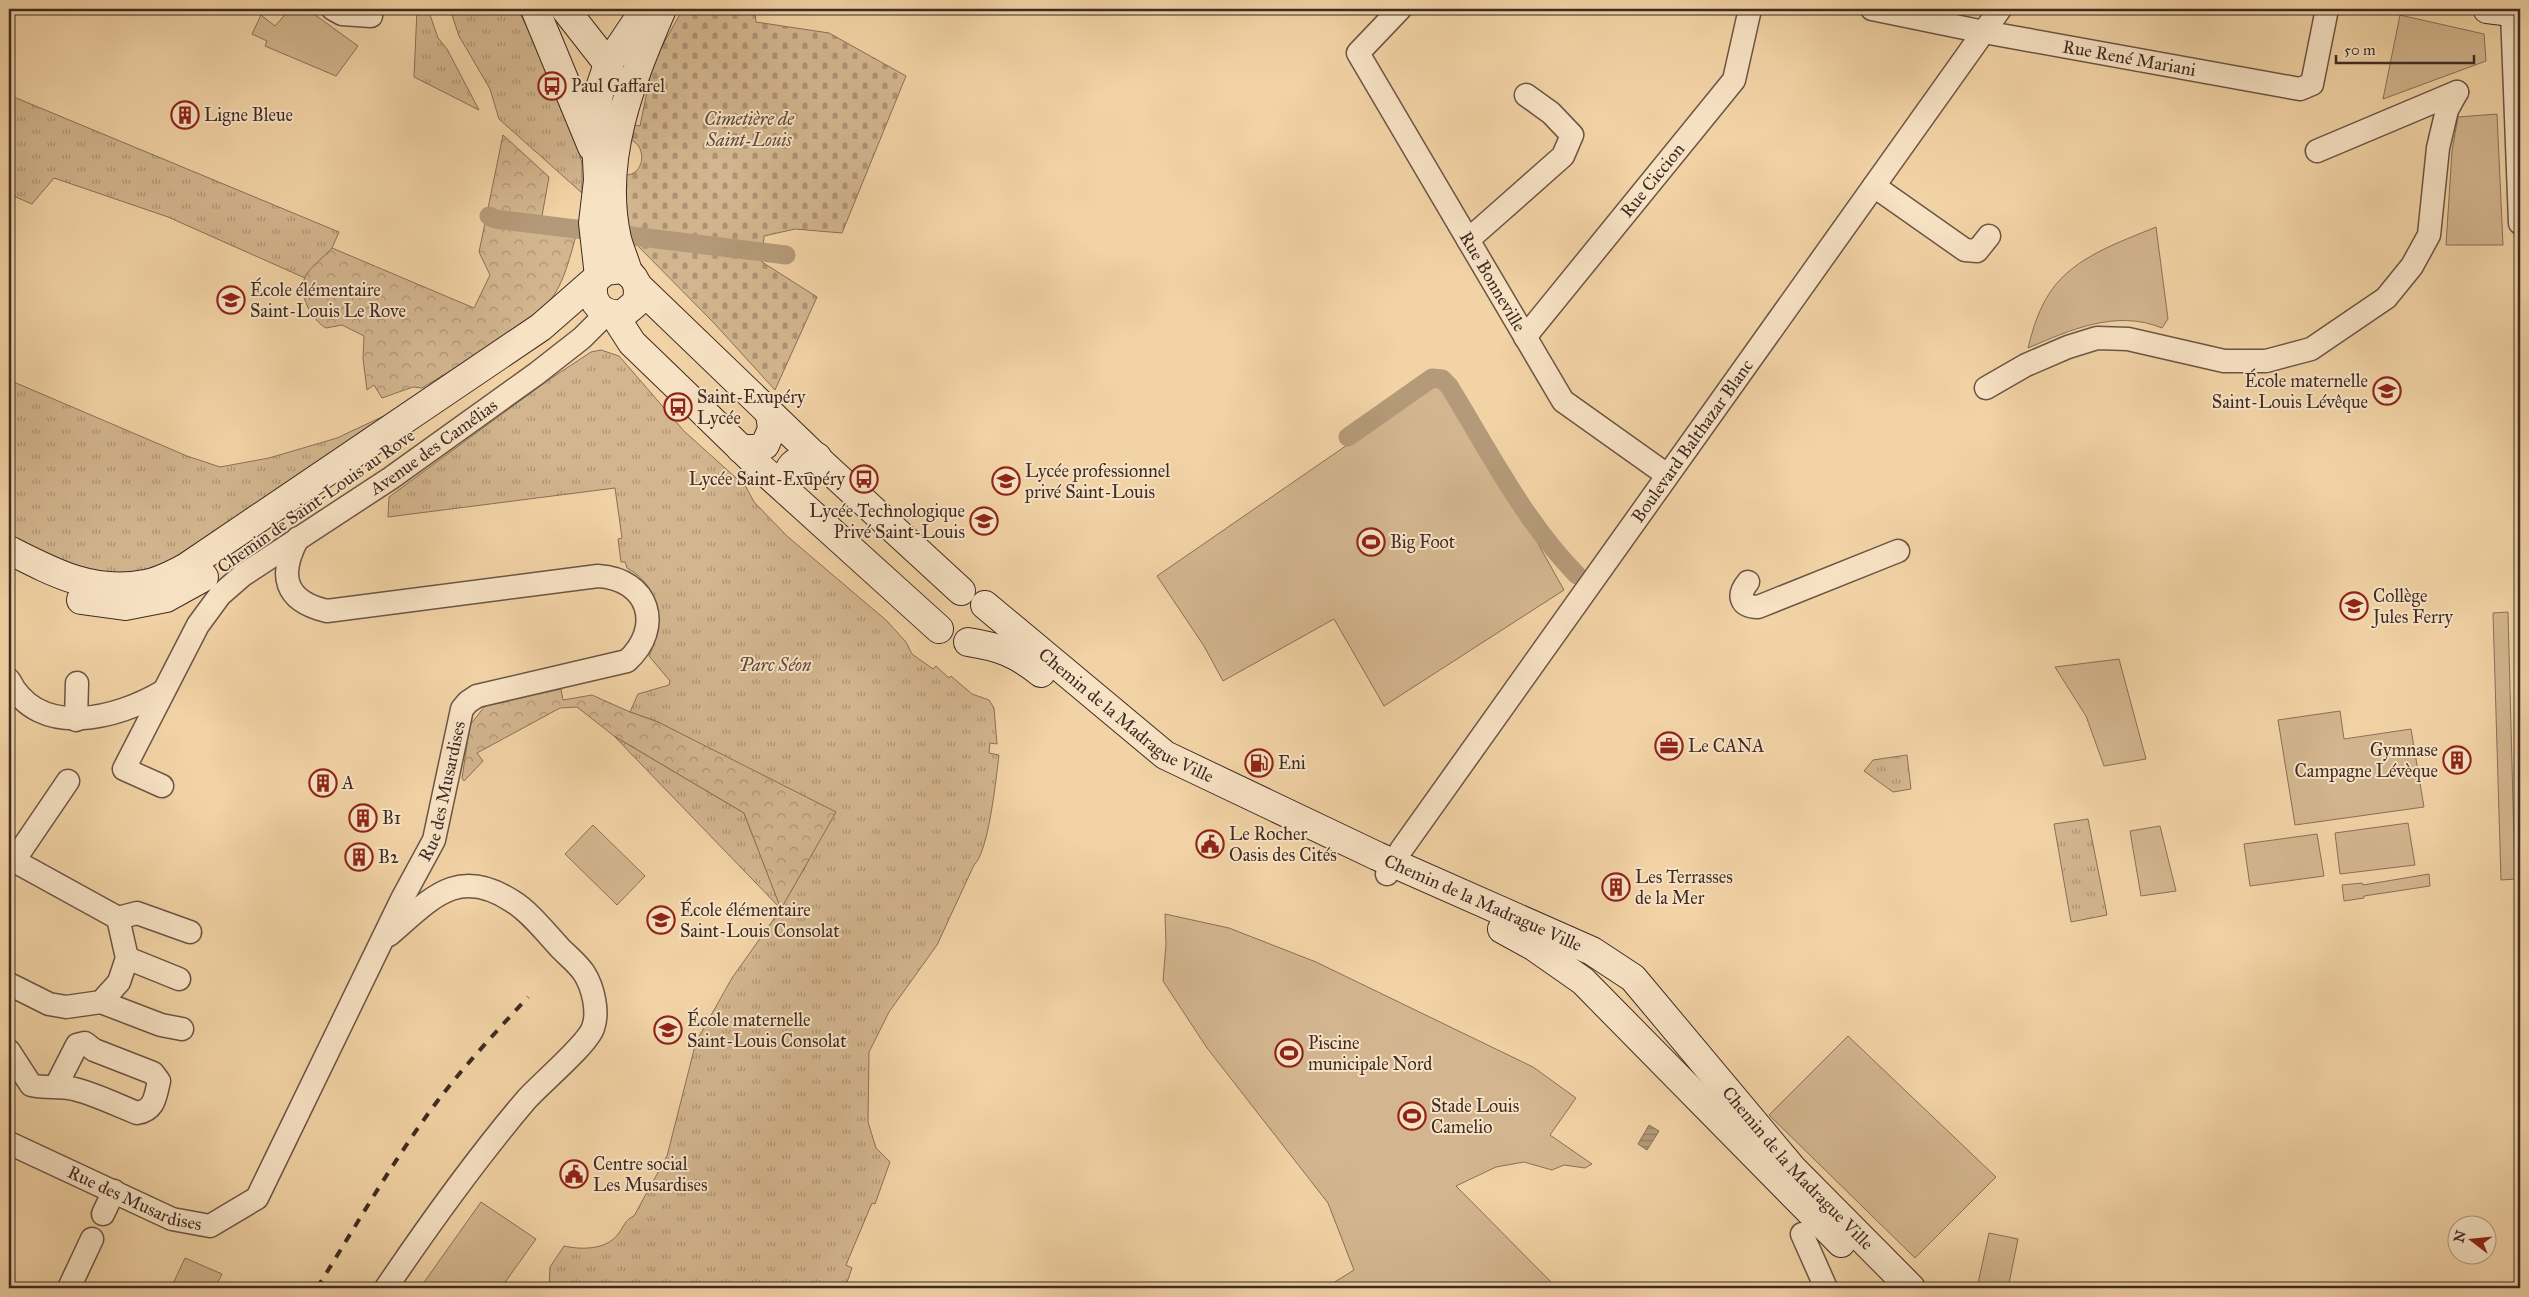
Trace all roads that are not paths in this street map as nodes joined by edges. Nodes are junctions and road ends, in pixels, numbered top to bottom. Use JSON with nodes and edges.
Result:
{"nodes":[{"id":1,"x":333,"y":9,"type":"edge"},
{"id":2,"x":531,"y":9,"type":"edge"},
{"id":3,"x":535,"y":9,"type":"edge"},
{"id":4,"x":564,"y":9,"type":"edge"},
{"id":5,"x":645,"y":9,"type":"edge"},
{"id":6,"x":662,"y":9,"type":"edge"},
{"id":7,"x":1400,"y":9,"type":"edge"},
{"id":8,"x":1750,"y":9,"type":"edge"},
{"id":9,"x":1872,"y":9,"type":"edge"},
{"id":10,"x":2000,"y":9,"type":"edge"},
{"id":11,"x":2327,"y":9,"type":"edge"},
{"id":12,"x":2509,"y":11,"type":"edge"},
{"id":13,"x":371,"y":13,"type":"edge"},
{"id":14,"x":1984,"y":32,"type":"junction"},
{"id":15,"x":544,"y":35,"type":"junction"},
{"id":16,"x":608,"y":64,"type":"junction"},
{"id":17,"x":1526,"y":95,"type":"dead end"},
{"id":18,"x":621,"y":116,"type":"junction"},
{"id":19,"x":2317,"y":151,"type":"dead end"},
{"id":20,"x":595,"y":153,"type":"junction"},
{"id":21,"x":1874,"y":186,"type":"junction"},
{"id":22,"x":593,"y":222,"type":"junction"},
{"id":23,"x":2520,"y":223,"type":"edge"},
{"id":24,"x":1989,"y":236,"type":"dead end"},
{"id":25,"x":1468,"y":240,"type":"junction"},
{"id":26,"x":596,"y":279,"type":"junction"},
{"id":27,"x":633,"y":279,"type":"junction"},
{"id":28,"x":608,"y":313,"type":"junction"},
{"id":29,"x":541,"y":327,"type":"junction"},
{"id":30,"x":1525,"y":337,"type":"junction"},
{"id":31,"x":1986,"y":388,"type":"dead end"},
{"id":32,"x":770,"y":414,"type":"junction"},
{"id":33,"x":741,"y":448,"type":"junction"},
{"id":34,"x":816,"y":457,"type":"junction"},
{"id":35,"x":1667,"y":475,"type":"junction"},
{"id":36,"x":786,"y":491,"type":"junction"},
{"id":37,"x":298,"y":538,"type":"junction"},
{"id":38,"x":9,"y":550,"type":"edge"},
{"id":39,"x":1898,"y":551,"type":"dead end"},
{"id":40,"x":9,"y":570,"type":"edge"},
{"id":41,"x":1748,"y":582,"type":"dead end"},
{"id":42,"x":961,"y":591,"type":"junction"},
{"id":43,"x":985,"y":606,"type":"junction"},
{"id":44,"x":939,"y":629,"type":"junction"},
{"id":45,"x":968,"y":642,"type":"junction"},
{"id":46,"x":9,"y":680,"type":"edge"},
{"id":47,"x":77,"y":683,"type":"dead end"},
{"id":48,"x":162,"y":692,"type":"junction"},
{"id":49,"x":76,"y":720,"type":"junction"},
{"id":50,"x":68,"y":781,"type":"dead end"},
{"id":51,"x":162,"y":786,"type":"dead end"},
{"id":52,"x":11,"y":860,"type":"edge"},
{"id":53,"x":1390,"y":868,"type":"junction"},
{"id":54,"x":118,"y":918,"type":"junction"},
{"id":55,"x":190,"y":932,"type":"dead end"},
{"id":56,"x":383,"y":941,"type":"junction"},
{"id":57,"x":127,"y":958,"type":"junction"},
{"id":58,"x":179,"y":979,"type":"dead end"},
{"id":59,"x":9,"y":984,"type":"edge"},
{"id":60,"x":1651,"y":998,"type":"junction"},
{"id":61,"x":101,"y":1002,"type":"junction"},
{"id":62,"x":1624,"y":1023,"type":"junction"},
{"id":63,"x":182,"y":1029,"type":"dead end"},
{"id":64,"x":9,"y":1051,"type":"edge"},
{"id":65,"x":56,"y":1086,"type":"dead end"},
{"id":66,"x":9,"y":1143,"type":"edge"},
{"id":67,"x":114,"y":1191,"type":"junction"},
{"id":68,"x":103,"y":1214,"type":"dead end"},
{"id":69,"x":1802,"y":1234,"type":"dead end"},
{"id":70,"x":92,"y":1239,"type":"dead end"},
{"id":71,"x":69,"y":1288,"type":"edge"},
{"id":72,"x":386,"y":1288,"type":"edge"},
{"id":73,"x":1826,"y":1288,"type":"edge"},
{"id":74,"x":1886,"y":1288,"type":"edge"},
{"id":75,"x":1911,"y":1288,"type":"edge"}],
"edges":[{"from":1,"to":13,"type":"street"},
{"from":2,"to":15,"type":"street"},
{"from":3,"to":15,"type":"street"},
{"from":4,"to":16,"type":"street"},
{"from":5,"to":16,"type":"street","name":"Chemin de Saint-Louis au Rove"},
{"from":6,"to":18,"type":"street"},
{"from":7,"to":25,"type":"street","name":"Rue Bonneville"},
{"from":8,"to":30,"type":"street","name":"Rue Ciccion"},
{"from":9,"to":14,"type":"street","name":"Rue René Mariani"},
{"from":10,"to":14,"type":"street","name":"Boulevard Balthazar Blanc"},
{"from":11,"to":14,"type":"street","name":"Rue René Mariani"},
{"from":12,"to":23,"type":"street"},
{"from":14,"to":21,"type":"street","name":"Boulevard Balthazar Blanc"},
{"from":15,"to":20,"type":"street"},
{"from":16,"to":18,"type":"street"},
{"from":16,"to":20,"type":"street","name":"Chemin de Saint-Louis au Rove"},
{"from":17,"to":25,"type":"street"},
{"from":18,"to":27,"type":"street"},
{"from":19,"to":31,"type":"street"},
{"from":20,"to":22,"type":"street","name":"Chemin de Saint-Louis au Rove"},
{"from":21,"to":24,"type":"street"},
{"from":21,"to":35,"type":"street","name":"Boulevard Balthazar Blanc"},
{"from":22,"to":26,"type":"street","name":"Chemin de Saint-Louis au Rove"},
{"from":22,"to":29,"type":"street","name":"Chemin de Saint-Louis au Rove"},
{"from":25,"to":30,"type":"street","name":"Rue Bonneville"},
{"from":26,"to":27,"type":"street","name":"Chemin de Saint-Louis au Rove"},
{"from":26,"to":28,"type":"street","name":"Chemin de Saint-Louis au Rove"},
{"from":26,"to":29,"type":"street","name":"Chemin de Saint-Louis au Rove"},
{"from":27,"to":28,"type":"street","name":"Chemin de Saint-Louis au Rove"},
{"from":27,"to":32,"type":"street"},
{"from":28,"to":33,"type":"street"},
{"from":28,"to":37,"type":"street","name":"Avenue des Camélias"},
{"from":28,"to":40,"type":"street","name":"Chemin de Saint-Louis au Rove"},
{"from":29,"to":38,"type":"street","name":"Chemin de Saint-Louis au Rove"},
{"from":30,"to":35,"type":"street","name":"Rue Bonneville"},
{"from":32,"to":33,"type":"street"},
{"from":32,"to":34,"type":"street"},
{"from":33,"to":36,"type":"street"},
{"from":34,"to":36,"type":"street"},
{"from":34,"to":42,"type":"street"},
{"from":35,"to":53,"type":"street","name":"Boulevard Balthazar Blanc"},
{"from":36,"to":44,"type":"street"},
{"from":37,"to":48,"type":"street","name":"Avenue des Camélias"},
{"from":37,"to":56,"type":"street","name":"Rue des Musardises"},
{"from":39,"to":41,"type":"street"},
{"from":42,"to":43,"type":"street"},
{"from":42,"to":44,"type":"street"},
{"from":43,"to":45,"type":"street"},
{"from":43,"to":53,"type":"street","name":"Chemin de la Madrague Ville"},
{"from":44,"to":45,"type":"street"},
{"from":45,"to":53,"type":"street","name":"Chemin de la Madrague Ville"},
{"from":46,"to":49,"type":"street"},
{"from":47,"to":49,"type":"street"},
{"from":48,"to":49,"type":"street"},
{"from":48,"to":51,"type":"street","name":"Avenue des Camélias"},
{"from":50,"to":52,"type":"street"},
{"from":52,"to":54,"type":"street"},
{"from":53,"to":60,"type":"street","name":"Chemin de la Madrague Ville"},
{"from":53,"to":62,"type":"street","name":"Chemin de la Madrague Ville"},
{"from":54,"to":55,"type":"street"},
{"from":54,"to":57,"type":"street"},
{"from":56,"to":67,"type":"street","name":"Rue des Musardises"},
{"from":56,"to":72,"type":"street"},
{"from":57,"to":58,"type":"street"},
{"from":57,"to":61,"type":"street"},
{"from":59,"to":61,"type":"street"},
{"from":60,"to":62,"type":"street"},
{"from":60,"to":75,"type":"street","name":"Chemin de la Madrague Ville"},
{"from":61,"to":63,"type":"street"},
{"from":62,"to":74,"type":"street","name":"Chemin de la Madrague Ville"},
{"from":64,"to":65,"type":"street"},
{"from":66,"to":67,"type":"street","name":"Rue des Musardises"},
{"from":67,"to":68,"type":"street"},
{"from":69,"to":73,"type":"street"},
{"from":70,"to":71,"type":"street"}]}
